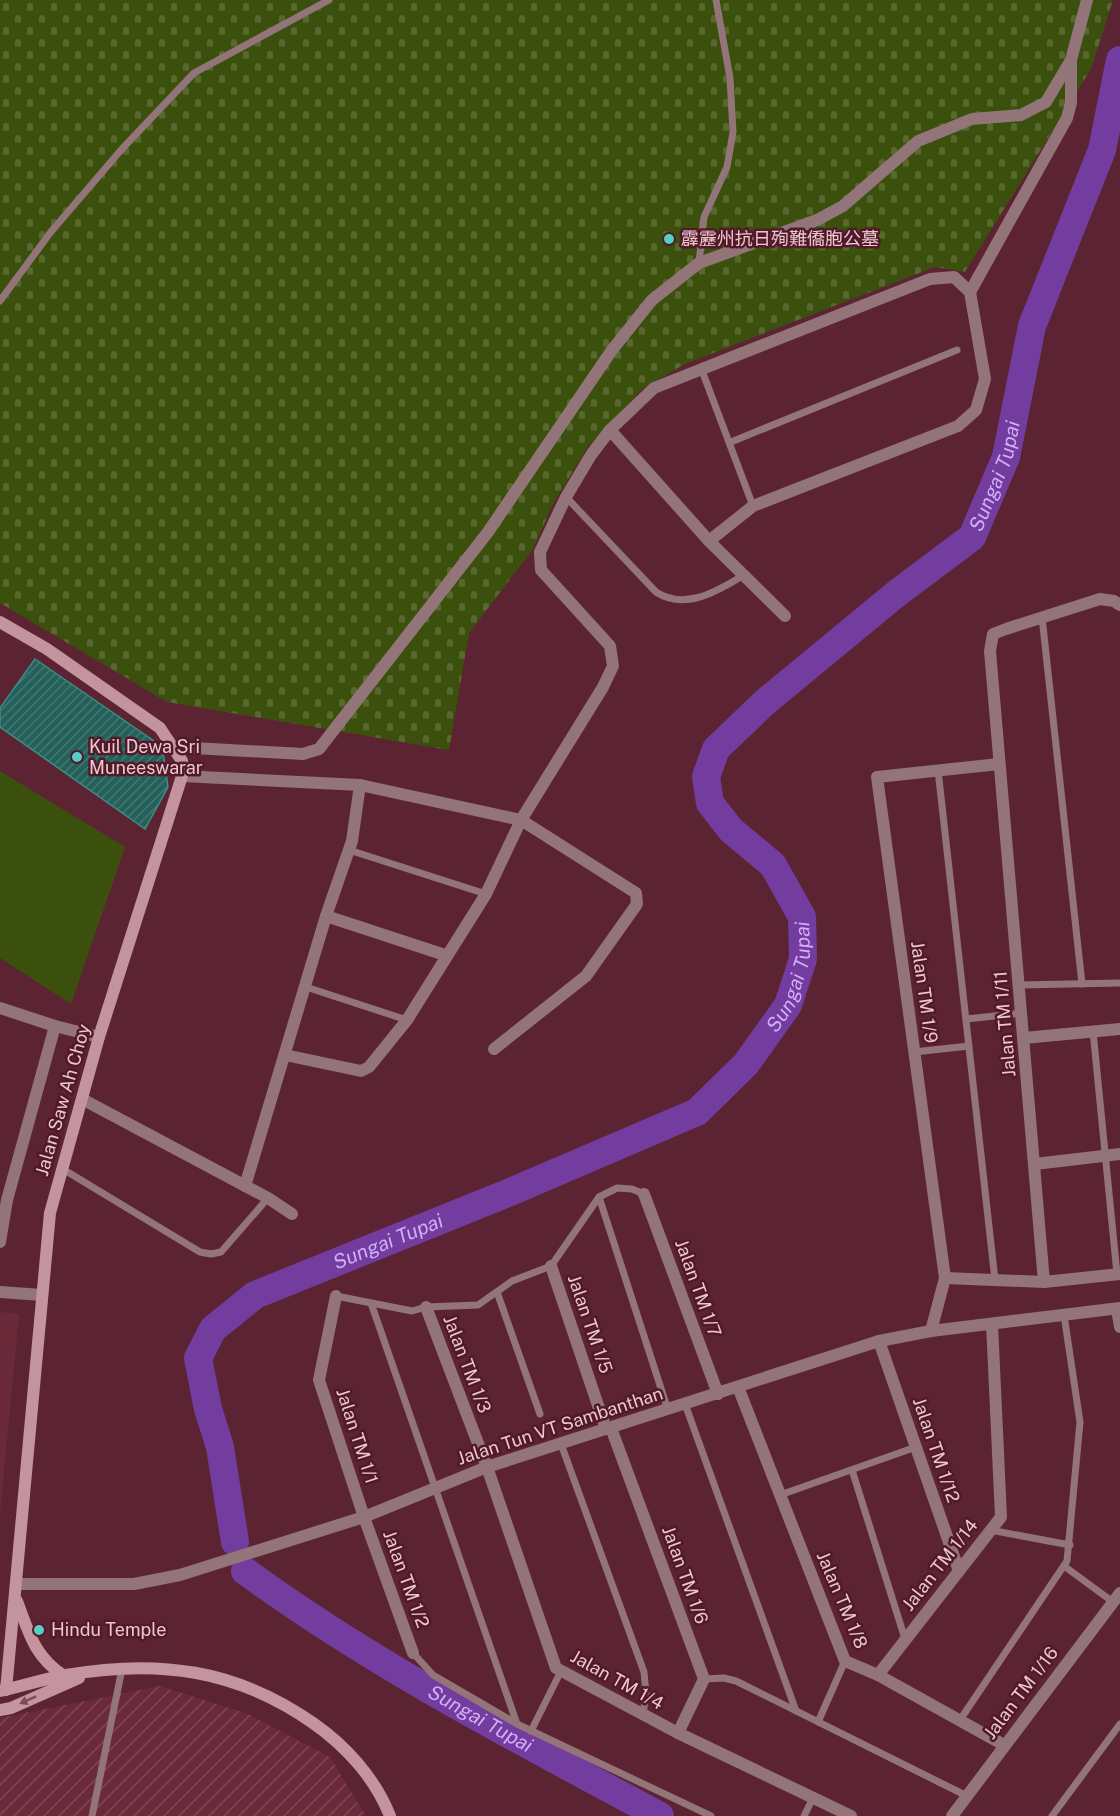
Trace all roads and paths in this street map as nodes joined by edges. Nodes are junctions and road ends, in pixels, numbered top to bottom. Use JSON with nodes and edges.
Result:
{"nodes":[{"id":1,"x":329,"y":0,"type":"edge"},
{"id":2,"x":716,"y":0,"type":"edge"},
{"id":3,"x":1087,"y":0,"type":"edge"},
{"id":4,"x":1071,"y":60,"type":"junction"},
{"id":5,"x":699,"y":262,"type":"junction"},
{"id":6,"x":970,"y":292,"type":"junction"},
{"id":7,"x":0,"y":301,"type":"edge"},
{"id":8,"x":957,"y":350,"type":"dead end"},
{"id":9,"x":701,"y":368,"type":"junction"},
{"id":10,"x":610,"y":430,"type":"junction"},
{"id":11,"x":731,"y":442,"type":"junction"},
{"id":12,"x":566,"y":497,"type":"junction"},
{"id":13,"x":753,"y":506,"type":"junction"},
{"id":14,"x":709,"y":542,"type":"junction"},
{"id":15,"x":744,"y":575,"type":"junction"},
{"id":16,"x":1120,"y":605,"type":"edge"},
{"id":17,"x":784,"y":616,"type":"dead end"},
{"id":18,"x":1042,"y":617,"type":"junction"},
{"id":19,"x":0,"y":622,"type":"edge"},
{"id":20,"x":176,"y":747,"type":"junction"},
{"id":21,"x":999,"y":764,"type":"junction"},
{"id":22,"x":938,"y":770,"type":"junction"},
{"id":23,"x":182,"y":776,"type":"junction"},
{"id":24,"x":360,"y":785,"type":"junction"},
{"id":25,"x":521,"y":820,"type":"junction"},
{"id":26,"x":349,"y":850,"type":"junction"},
{"id":27,"x":486,"y":894,"type":"junction"},
{"id":28,"x":326,"y":916,"type":"junction"},
{"id":29,"x":445,"y":955,"type":"junction"},
{"id":30,"x":1120,"y":983,"type":"edge"},
{"id":31,"x":1082,"y":984,"type":"junction"},
{"id":32,"x":1019,"y":985,"type":"junction"},
{"id":33,"x":306,"y":987,"type":"junction"},
{"id":34,"x":0,"y":1008,"type":"edge"},
{"id":35,"x":1022,"y":1013,"type":"junction"},
{"id":36,"x":966,"y":1019,"type":"junction"},
{"id":37,"x":406,"y":1020,"type":"junction"},
{"id":38,"x":55,"y":1026,"type":"junction"},
{"id":39,"x":1120,"y":1029,"type":"edge"},
{"id":40,"x":1093,"y":1031,"type":"junction"},
{"id":41,"x":99,"y":1036,"type":"junction"},
{"id":42,"x":1024,"y":1038,"type":"junction"},
{"id":43,"x":969,"y":1046,"type":"junction"},
{"id":44,"x":494,"y":1049,"type":"dead end"},
{"id":45,"x":914,"y":1052,"type":"junction"},
{"id":46,"x":285,"y":1055,"type":"junction"},
{"id":47,"x":82,"y":1099,"type":"junction"},
{"id":48,"x":1120,"y":1154,"type":"edge"},
{"id":49,"x":1103,"y":1156,"type":"junction"},
{"id":50,"x":1035,"y":1164,"type":"junction"},
{"id":51,"x":61,"y":1168,"type":"junction"},
{"id":52,"x":245,"y":1186,"type":"junction"},
{"id":53,"x":644,"y":1194,"type":"joint"},
{"id":54,"x":599,"y":1197,"type":"junction"},
{"id":55,"x":268,"y":1198,"type":"junction"},
{"id":56,"x":292,"y":1214,"type":"dead end"},
{"id":57,"x":0,"y":1242,"type":"edge"},
{"id":58,"x":551,"y":1266,"type":"junction"},
{"id":59,"x":1118,"y":1274,"type":"edge"},
{"id":60,"x":945,"y":1278,"type":"junction"},
{"id":61,"x":995,"y":1280,"type":"junction"},
{"id":62,"x":1044,"y":1282,"type":"junction"},
{"id":63,"x":0,"y":1292,"type":"edge"},
{"id":64,"x":497,"y":1292,"type":"junction"},
{"id":65,"x":42,"y":1295,"type":"junction"},
{"id":66,"x":336,"y":1296,"type":"joint"},
{"id":67,"x":371,"y":1303,"type":"junction"},
{"id":68,"x":426,"y":1307,"type":"junction"},
{"id":69,"x":1118,"y":1309,"type":"edge"},
{"id":70,"x":1064,"y":1315,"type":"junction"},
{"id":71,"x":992,"y":1324,"type":"junction"},
{"id":72,"x":1120,"y":1327,"type":"edge"},
{"id":73,"x":931,"y":1331,"type":"junction"},
{"id":74,"x":879,"y":1341,"type":"junction"},
{"id":75,"x":738,"y":1387,"type":"junction"},
{"id":76,"x":718,"y":1394,"type":"junction"},
{"id":77,"x":685,"y":1404,"type":"junction"},
{"id":78,"x":668,"y":1410,"type":"junction"},
{"id":79,"x":540,"y":1414,"type":"dead end"},
{"id":80,"x":608,"y":1428,"type":"junction"},
{"id":81,"x":561,"y":1444,"type":"junction"},
{"id":82,"x":916,"y":1447,"type":"junction"},
{"id":83,"x":487,"y":1467,"type":"junction"},
{"id":84,"x":852,"y":1470,"type":"junction"},
{"id":85,"x":437,"y":1487,"type":"junction"},
{"id":86,"x":780,"y":1495,"type":"junction"},
{"id":87,"x":364,"y":1516,"type":"junction"},
{"id":88,"x":990,"y":1530,"type":"junction"},
{"id":89,"x":1070,"y":1545,"type":"junction"},
{"id":90,"x":1064,"y":1566,"type":"junction"},
{"id":91,"x":959,"y":1571,"type":"junction"},
{"id":92,"x":16,"y":1590,"type":"junction"},
{"id":93,"x":1117,"y":1598,"type":"edge"},
{"id":94,"x":905,"y":1639,"type":"junction"},
{"id":95,"x":413,"y":1653,"type":"joint"},
{"id":96,"x":845,"y":1661,"type":"junction"},
{"id":97,"x":122,"y":1669,"type":"junction"},
{"id":98,"x":94,"y":1671,"type":"junction"},
{"id":99,"x":561,"y":1671,"type":"junction"},
{"id":100,"x":878,"y":1675,"type":"junction"},
{"id":101,"x":64,"y":1676,"type":"junction"},
{"id":102,"x":704,"y":1679,"type":"junction"},
{"id":103,"x":3,"y":1690,"type":"edge"},
{"id":104,"x":0,"y":1710,"type":"edge"},
{"id":105,"x":796,"y":1711,"type":"junction"},
{"id":106,"x":643,"y":1714,"type":"junction"},
{"id":107,"x":960,"y":1720,"type":"junction"},
{"id":108,"x":818,"y":1722,"type":"junction"},
{"id":109,"x":517,"y":1724,"type":"junction"},
{"id":110,"x":1120,"y":1724,"type":"edge"},
{"id":111,"x":531,"y":1731,"type":"junction"},
{"id":112,"x":678,"y":1733,"type":"junction"},
{"id":113,"x":1004,"y":1745,"type":"junction"},
{"id":114,"x":967,"y":1796,"type":"junction"},
{"id":115,"x":813,"y":1798,"type":"junction"},
{"id":116,"x":92,"y":1816,"type":"edge"},
{"id":117,"x":390,"y":1816,"type":"edge"},
{"id":118,"x":711,"y":1816,"type":"edge"},
{"id":119,"x":804,"y":1816,"type":"edge"},
{"id":120,"x":851,"y":1816,"type":"edge"},
{"id":121,"x":952,"y":1816,"type":"edge"},
{"id":122,"x":1052,"y":1816,"type":"edge"}],
"edges":[{"from":1,"to":7,"type":"lane"},
{"from":2,"to":5,"type":"lane"},
{"from":3,"to":4,"type":"street"},
{"from":4,"to":5,"type":"street"},
{"from":4,"to":6,"type":"street"},
{"from":5,"to":20,"type":"street"},
{"from":6,"to":9,"type":"street"},
{"from":6,"to":13,"type":"street"},
{"from":8,"to":11,"type":"lane"},
{"from":9,"to":10,"type":"street"},
{"from":9,"to":11,"type":"lane"},
{"from":10,"to":12,"type":"street"},
{"from":10,"to":14,"type":"street"},
{"from":11,"to":13,"type":"lane"},
{"from":12,"to":15,"type":"lane"},
{"from":12,"to":25,"type":"street"},
{"from":13,"to":14,"type":"street"},
{"from":14,"to":15,"type":"street"},
{"from":15,"to":17,"type":"street"},
{"from":16,"to":18,"type":"street"},
{"from":18,"to":21,"type":"street","name":"Jalan TM 1/11"},
{"from":18,"to":31,"type":"lane"},
{"from":19,"to":20,"type":"street"},
{"from":20,"to":23,"type":"street","name":"Jalan Saw Ah Choy"},
{"from":21,"to":22,"type":"street","name":"Jalan TM 1/9"},
{"from":21,"to":32,"type":"street","name":"Jalan TM 1/11"},
{"from":22,"to":36,"type":"lane"},
{"from":22,"to":45,"type":"street","name":"Jalan TM 1/9"},
{"from":23,"to":24,"type":"street"},
{"from":23,"to":41,"type":"street","name":"Jalan Saw Ah Choy"},
{"from":24,"to":25,"type":"street"},
{"from":24,"to":26,"type":"street"},
{"from":25,"to":27,"type":"street"},
{"from":25,"to":44,"type":"street"},
{"from":26,"to":27,"type":"lane"},
{"from":26,"to":28,"type":"street"},
{"from":27,"to":29,"type":"street"},
{"from":28,"to":29,"type":"street"},
{"from":28,"to":33,"type":"street"},
{"from":29,"to":37,"type":"street"},
{"from":30,"to":31,"type":"lane"},
{"from":31,"to":32,"type":"lane"},
{"from":32,"to":35,"type":"street","name":"Jalan TM 1/11"},
{"from":33,"to":37,"type":"lane"},
{"from":33,"to":46,"type":"street"},
{"from":34,"to":38,"type":"street"},
{"from":35,"to":36,"type":"lane"},
{"from":35,"to":42,"type":"street","name":"Jalan TM 1/11"},
{"from":36,"to":43,"type":"lane"},
{"from":37,"to":46,"type":"street"},
{"from":38,"to":41,"type":"street"},
{"from":38,"to":57,"type":"street"},
{"from":39,"to":40,"type":"street"},
{"from":40,"to":42,"type":"street"},
{"from":40,"to":49,"type":"lane"},
{"from":41,"to":47,"type":"street","name":"Jalan Saw Ah Choy"},
{"from":42,"to":50,"type":"street","name":"Jalan TM 1/11"},
{"from":43,"to":45,"type":"lane"},
{"from":43,"to":61,"type":"lane"},
{"from":45,"to":60,"type":"street","name":"Jalan TM 1/9"},
{"from":46,"to":52,"type":"street"},
{"from":47,"to":51,"type":"street","name":"Jalan Saw Ah Choy"},
{"from":47,"to":52,"type":"street"},
{"from":48,"to":49,"type":"street"},
{"from":49,"to":50,"type":"street"},
{"from":49,"to":59,"type":"lane"},
{"from":50,"to":62,"type":"street","name":"Jalan TM 1/11"},
{"from":51,"to":55,"type":"lane"},
{"from":51,"to":65,"type":"street","name":"Jalan Saw Ah Choy"},
{"from":52,"to":55,"type":"street"},
{"from":53,"to":54,"type":"lane"},
{"from":53,"to":76,"type":"street","name":"Jalan TM 1/7"},
{"from":54,"to":58,"type":"lane"},
{"from":54,"to":78,"type":"lane"},
{"from":55,"to":56,"type":"street"},
{"from":58,"to":64,"type":"lane"},
{"from":58,"to":80,"type":"street","name":"Jalan TM 1/5"},
{"from":59,"to":62,"type":"street"},
{"from":60,"to":61,"type":"street"},
{"from":60,"to":73,"type":"street","name":"Jalan TM 1/9"},
{"from":61,"to":62,"type":"street"},
{"from":63,"to":65,"type":"street"},
{"from":64,"to":68,"type":"lane"},
{"from":64,"to":79,"type":"lane"},
{"from":65,"to":92,"type":"street","name":"Jalan Saw Ah Choy"},
{"from":66,"to":67,"type":"lane"},
{"from":66,"to":87,"type":"street","name":"Jalan TM 1/1"},
{"from":67,"to":68,"type":"lane"},
{"from":67,"to":85,"type":"lane"},
{"from":68,"to":83,"type":"street","name":"Jalan TM 1/3"},
{"from":69,"to":70,"type":"street","name":"Jalan Tun VT Sambanthan"},
{"from":69,"to":72,"type":"street"},
{"from":70,"to":71,"type":"street","name":"Jalan Tun VT Sambanthan"},
{"from":70,"to":89,"type":"lane"},
{"from":71,"to":73,"type":"street","name":"Jalan Tun VT Sambanthan"},
{"from":71,"to":88,"type":"street","name":"Jalan TM 1/14"},
{"from":73,"to":74,"type":"street","name":"Jalan Tun VT Sambanthan"},
{"from":74,"to":75,"type":"street","name":"Jalan Tun VT Sambanthan"},
{"from":74,"to":82,"type":"street","name":"Jalan TM 1/12"},
{"from":75,"to":76,"type":"street","name":"Jalan Tun VT Sambanthan"},
{"from":75,"to":86,"type":"street","name":"Jalan TM 1/8"},
{"from":76,"to":77,"type":"street","name":"Jalan Tun VT Sambanthan"},
{"from":77,"to":78,"type":"street","name":"Jalan Tun VT Sambanthan"},
{"from":77,"to":105,"type":"lane"},
{"from":78,"to":80,"type":"street","name":"Jalan Tun VT Sambanthan"},
{"from":80,"to":81,"type":"street","name":"Jalan Tun VT Sambanthan"},
{"from":80,"to":102,"type":"street","name":"Jalan TM 1/6"},
{"from":81,"to":83,"type":"street","name":"Jalan Tun VT Sambanthan"},
{"from":81,"to":106,"type":"lane"},
{"from":82,"to":84,"type":"lane"},
{"from":82,"to":91,"type":"street","name":"Jalan TM 1/12"},
{"from":83,"to":85,"type":"street","name":"Jalan Tun VT Sambanthan"},
{"from":83,"to":99,"type":"street","name":"Jalan TM 1/4"},
{"from":84,"to":86,"type":"lane"},
{"from":84,"to":94,"type":"lane"},
{"from":85,"to":87,"type":"street","name":"Jalan Tun VT Sambanthan"},
{"from":85,"to":109,"type":"lane"},
{"from":86,"to":96,"type":"street","name":"Jalan TM 1/8"},
{"from":87,"to":92,"type":"street","name":"Jalan Tun VT Sambanthan"},
{"from":87,"to":95,"type":"street","name":"Jalan TM 1/2"},
{"from":88,"to":89,"type":"lane"},
{"from":88,"to":91,"type":"street","name":"Jalan TM 1/14"},
{"from":89,"to":90,"type":"lane"},
{"from":90,"to":93,"type":"lane"},
{"from":90,"to":107,"type":"lane"},
{"from":91,"to":94,"type":"street","name":"Jalan TM 1/14"},
{"from":92,"to":101,"type":"street"},
{"from":92,"to":103,"type":"street","name":"Jalan Saw Ah Choy"},
{"from":93,"to":113,"type":"street","name":"Jalan TM 1/16"},
{"from":94,"to":100,"type":"street","name":"Jalan TM 1/14"},
{"from":95,"to":109,"type":"lane"},
{"from":96,"to":100,"type":"street","name":"Jalan TM 1/8"},
{"from":96,"to":108,"type":"lane"},
{"from":97,"to":98,"type":"street"},
{"from":97,"to":116,"type":"lane"},
{"from":97,"to":117,"type":"street"},
{"from":98,"to":101,"type":"street"},
{"from":98,"to":104,"type":"street","one_way":true},
{"from":99,"to":106,"type":"street","name":"Jalan TM 1/4"},
{"from":99,"to":111,"type":"lane"},
{"from":100,"to":107,"type":"street","name":"Jalan TM 1/8"},
{"from":101,"to":103,"type":"street"},
{"from":102,"to":105,"type":"lane"},
{"from":102,"to":112,"type":"street"},
{"from":105,"to":108,"type":"lane"},
{"from":106,"to":112,"type":"street","name":"Jalan TM 1/4"},
{"from":107,"to":113,"type":"street","name":"Jalan TM 1/8"},
{"from":108,"to":114,"type":"lane"},
{"from":109,"to":111,"type":"lane"},
{"from":110,"to":122,"type":"lane"},
{"from":111,"to":118,"type":"lane"},
{"from":112,"to":115,"type":"street","name":"Jalan TM 1/4"},
{"from":113,"to":114,"type":"street","name":"Jalan TM 1/16"},
{"from":114,"to":121,"type":"street","name":"Jalan TM 1/16"},
{"from":115,"to":119,"type":"lane"},
{"from":115,"to":120,"type":"street","name":"Jalan TM 1/4"}]}
